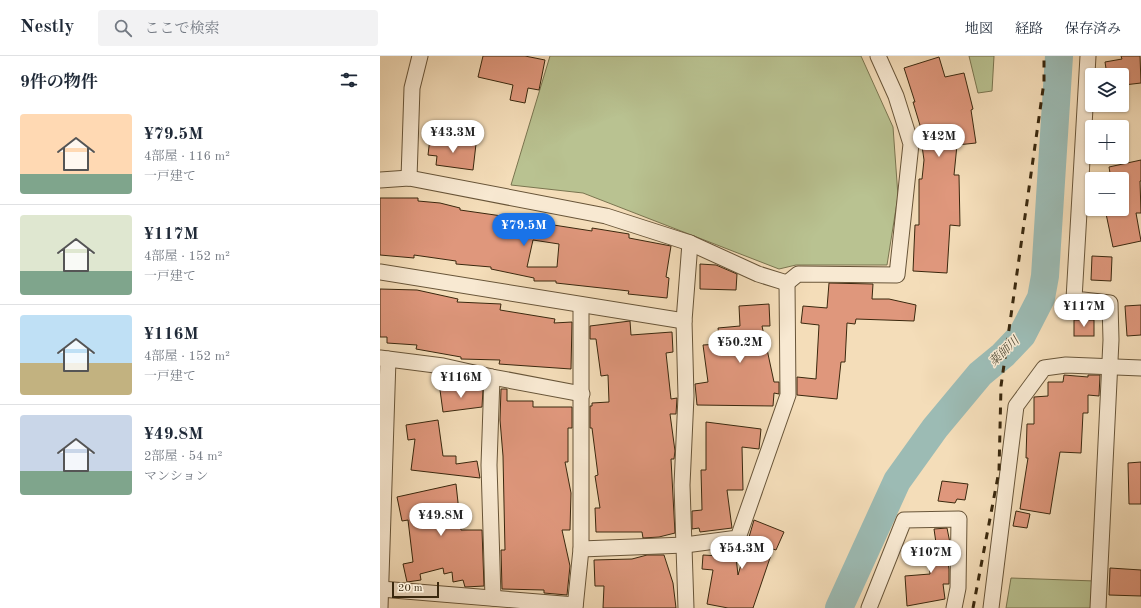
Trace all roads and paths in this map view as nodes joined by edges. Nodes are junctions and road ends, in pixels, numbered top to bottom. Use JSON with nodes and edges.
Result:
{"nodes":[{"id":1,"x":420,"y":56,"type":"edge"},
{"id":2,"x":878,"y":56,"type":"edge"},
{"id":3,"x":1088,"y":56,"type":"edge"},
{"id":4,"x":409,"y":178,"type":"junction"},
{"id":5,"x":380,"y":180,"type":"edge"},
{"id":6,"x":690,"y":243,"type":"junction"},
{"id":7,"x":380,"y":272,"type":"edge"},
{"id":8,"x":787,"y":283,"type":"junction"},
{"id":9,"x":581,"y":305,"type":"junction"},
{"id":10,"x":684,"y":321,"type":"junction"},
{"id":11,"x":384,"y":359,"type":"edge"},
{"id":12,"x":1109,"y":368,"type":"junction"},
{"id":13,"x":1141,"y":368,"type":"edge"},
{"id":14,"x":492,"y":377,"type":"junction"},
{"id":15,"x":582,"y":394,"type":"junction"},
{"id":16,"x":685,"y":546,"type":"junction"},
{"id":17,"x":581,"y":548,"type":"junction"},
{"id":18,"x":381,"y":589,"type":"edge"},
{"id":19,"x":493,"y":598,"type":"junction"},
{"id":20,"x":575,"y":606,"type":"edge"},
{"id":21,"x":380,"y":608,"type":"edge"},
{"id":22,"x":686,"y":608,"type":"edge"},
{"id":23,"x":869,"y":608,"type":"edge"},
{"id":24,"x":954,"y":608,"type":"edge"},
{"id":25,"x":991,"y":608,"type":"edge"},
{"id":26,"x":1098,"y":608,"type":"edge"}],
"edges":[{"from":1,"to":4,"type":"street"},
{"from":2,"to":8,"type":"street"},
{"from":3,"to":12,"type":"street"},
{"from":4,"to":5,"type":"street"},
{"from":4,"to":6,"type":"street"},
{"from":6,"to":8,"type":"street"},
{"from":6,"to":10,"type":"street"},
{"from":7,"to":9,"type":"street"},
{"from":8,"to":16,"type":"street"},
{"from":9,"to":10,"type":"street"},
{"from":9,"to":15,"type":"street"},
{"from":10,"to":16,"type":"street"},
{"from":11,"to":14,"type":"street"},
{"from":11,"to":18,"type":"street"},
{"from":12,"to":13,"type":"street"},
{"from":12,"to":25,"type":"street"},
{"from":12,"to":26,"type":"street"},
{"from":14,"to":15,"type":"street"},
{"from":14,"to":19,"type":"street"},
{"from":15,"to":17,"type":"street"},
{"from":16,"to":17,"type":"street"},
{"from":16,"to":22,"type":"street"},
{"from":17,"to":20,"type":"street"},
{"from":18,"to":19,"type":"street"},
{"from":18,"to":21,"type":"street"},
{"from":19,"to":20,"type":"street"},
{"from":23,"to":24,"type":"street"}]}
